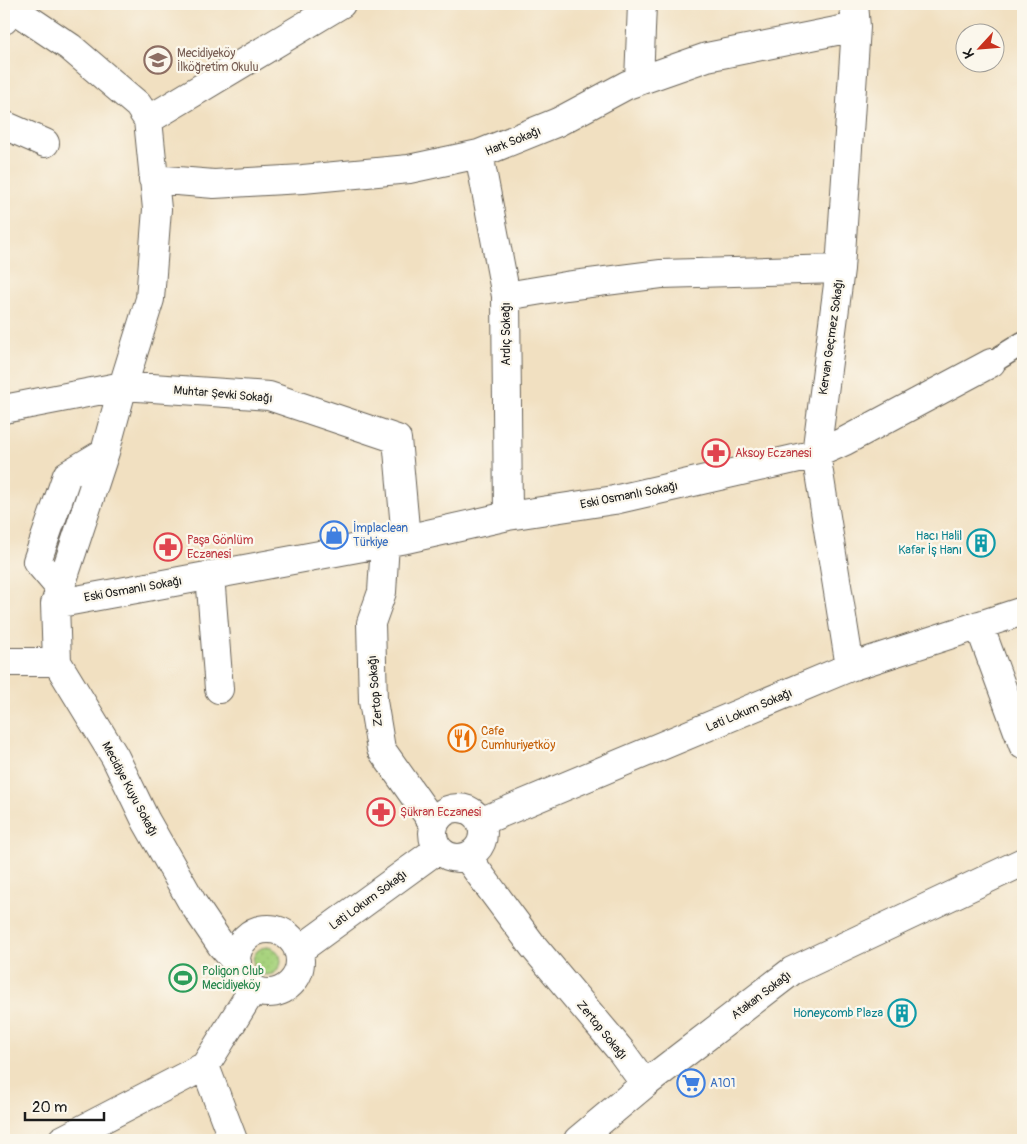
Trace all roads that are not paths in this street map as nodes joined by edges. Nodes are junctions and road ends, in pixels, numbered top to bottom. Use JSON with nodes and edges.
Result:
{"nodes":[{"id":1,"x":341,"y":4,"type":"edge"},
{"id":2,"x":642,"y":4,"type":"edge"},
{"id":3,"x":9,"y":11,"type":"edge"},
{"id":4,"x":855,"y":15,"type":"edge"},
{"id":5,"x":639,"y":81,"type":"junction"},
{"id":6,"x":148,"y":120,"type":"junction"},
{"id":7,"x":4,"y":125,"type":"edge"},
{"id":8,"x":46,"y":143,"type":"dead end"},
{"id":9,"x":479,"y":154,"type":"junction"},
{"id":10,"x":154,"y":179,"type":"junction"},
{"id":11,"x":840,"y":269,"type":"junction"},
{"id":12,"x":506,"y":296,"type":"junction"},
{"id":13,"x":1023,"y":343,"type":"edge"},
{"id":14,"x":991,"y":363,"type":"joint"},
{"id":15,"x":122,"y":386,"type":"junction"},
{"id":16,"x":4,"y":409,"type":"edge"},
{"id":17,"x":816,"y":454,"type":"junction"},
{"id":18,"x":508,"y":516,"type":"junction"},
{"id":19,"x":396,"y":540,"type":"junction"},
{"id":20,"x":210,"y":575,"type":"junction"},
{"id":21,"x":57,"y":596,"type":"junction"},
{"id":22,"x":1023,"y":611,"type":"edge"},
{"id":23,"x":979,"y":625,"type":"junction"},
{"id":24,"x":4,"y":662,"type":"edge"},
{"id":25,"x":58,"y":662,"type":"junction"},
{"id":26,"x":850,"y":668,"type":"junction"},
{"id":27,"x":219,"y":688,"type":"dead end"},
{"id":28,"x":1023,"y":745,"type":"edge"},
{"id":29,"x":480,"y":822,"type":"junction"},
{"id":30,"x":436,"y":836,"type":"junction"},
{"id":31,"x":467,"y":857,"type":"junction"},
{"id":32,"x":1023,"y":862,"type":"edge"},
{"id":33,"x":298,"y":951,"type":"junction"},
{"id":34,"x":237,"y":963,"type":"junction"},
{"id":35,"x":253,"y":989,"type":"junction"},
{"id":36,"x":206,"y":1066,"type":"junction"},
{"id":37,"x":645,"y":1084,"type":"junction"},
{"id":38,"x":62,"y":1140,"type":"edge"},
{"id":39,"x":233,"y":1140,"type":"edge"},
{"id":40,"x":578,"y":1140,"type":"edge"}],
"edges":[{"from":1,"to":6,"type":"street"},
{"from":2,"to":5,"type":"street"},
{"from":3,"to":6,"type":"street"},
{"from":4,"to":5,"type":"street","name":"Hark Sokağı"},
{"from":4,"to":11,"type":"street","name":"Kervan Geçmez Sokağı"},
{"from":5,"to":9,"type":"street","name":"Hark Sokağı"},
{"from":6,"to":10,"type":"street"},
{"from":7,"to":8,"type":"street"},
{"from":9,"to":10,"type":"street","name":"Hark Sokağı"},
{"from":9,"to":12,"type":"street","name":"Ardıç Sokağı"},
{"from":10,"to":15,"type":"street"},
{"from":11,"to":12,"type":"street"},
{"from":11,"to":17,"type":"street","name":"Kervan Geçmez Sokağı"},
{"from":12,"to":18,"type":"street","name":"Ardıç Sokağı"},
{"from":13,"to":14,"type":"street","name":"Eski Osmanlı Sokağı"},
{"from":14,"to":17,"type":"street","name":"Eski Osmanlı Sokağı"},
{"from":15,"to":16,"type":"street","name":"Muhtar Şevki Sokağı"},
{"from":15,"to":19,"type":"street","name":"Muhtar Şevki Sokağı"},
{"from":15,"to":21,"type":"street","name":"Mecidiye Kuyu Sokağı"},
{"from":17,"to":18,"type":"street","name":"Eski Osmanlı Sokağı"},
{"from":17,"to":26,"type":"street","name":"Kervan Geçmez Sokağı"},
{"from":18,"to":19,"type":"street","name":"Eski Osmanlı Sokağı"},
{"from":19,"to":20,"type":"street","name":"Eski Osmanlı Sokağı"},
{"from":19,"to":30,"type":"street","name":"Zertop Sokağı"},
{"from":20,"to":21,"type":"street","name":"Eski Osmanlı Sokağı"},
{"from":20,"to":27,"type":"street"},
{"from":21,"to":25,"type":"street","name":"Mecidiye Kuyu Sokağı"},
{"from":22,"to":23,"type":"street","name":"Lati Lokum Sokağı"},
{"from":23,"to":26,"type":"street","name":"Lati Lokum Sokağı"},
{"from":23,"to":28,"type":"street"},
{"from":24,"to":25,"type":"street"},
{"from":25,"to":34,"type":"street","name":"Mecidiye Kuyu Sokağı"},
{"from":26,"to":29,"type":"street","name":"Lati Lokum Sokağı"},
{"from":29,"to":30,"type":"street"},
{"from":29,"to":31,"type":"street"},
{"from":30,"to":31,"type":"street"},
{"from":30,"to":33,"type":"street","name":"Lati Lokum Sokağı"},
{"from":31,"to":37,"type":"street","name":"Zertop Sokağı"},
{"from":32,"to":37,"type":"street","name":"Atakan Sokağı"},
{"from":33,"to":34,"type":"street"},
{"from":33,"to":35,"type":"street"},
{"from":34,"to":35,"type":"street"},
{"from":35,"to":36,"type":"street"},
{"from":36,"to":38,"type":"street"},
{"from":36,"to":39,"type":"street"},
{"from":37,"to":40,"type":"street","name":"Atakan Sokağı"}]}
